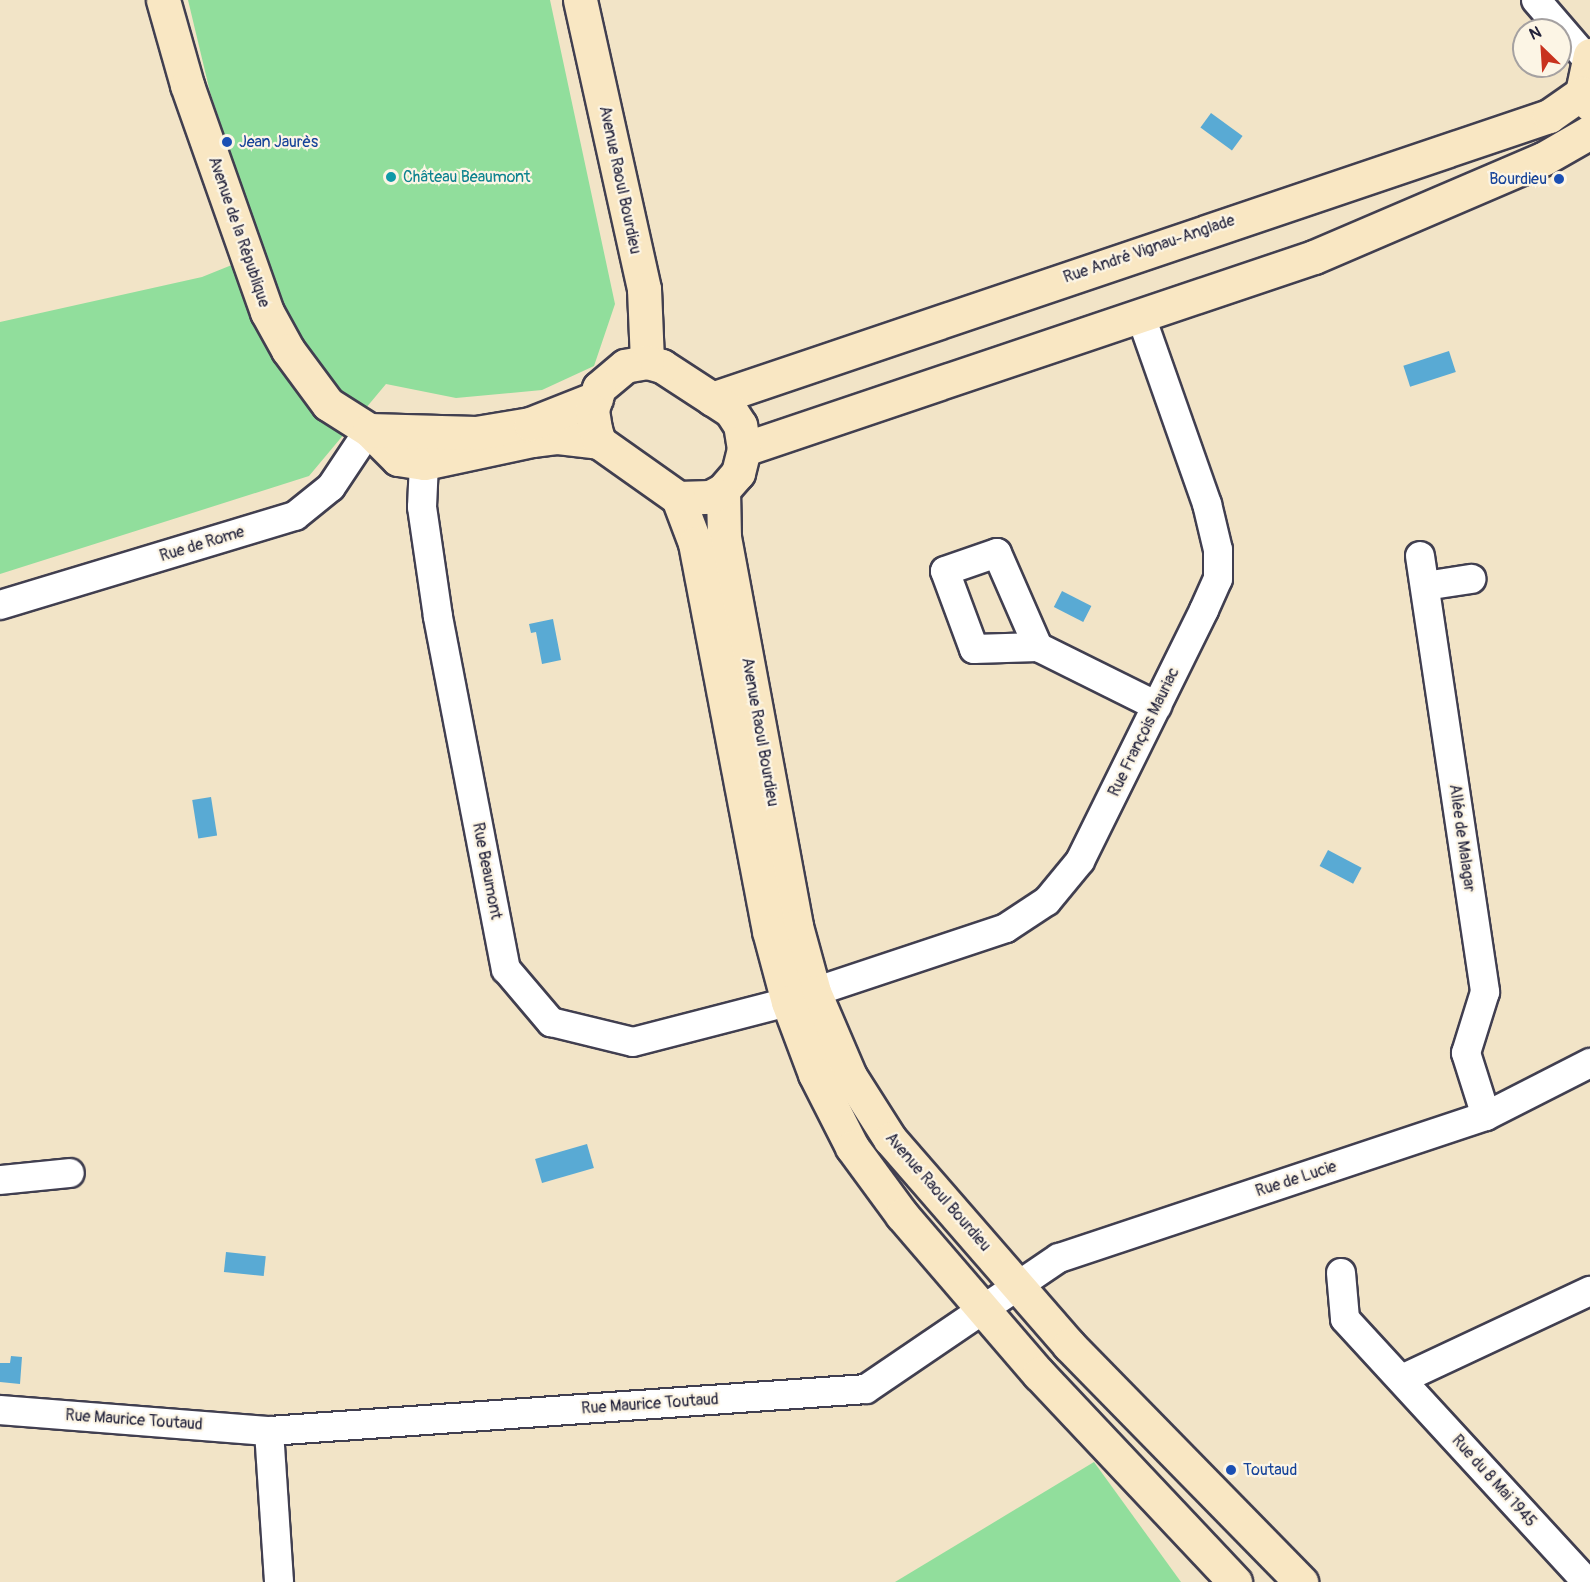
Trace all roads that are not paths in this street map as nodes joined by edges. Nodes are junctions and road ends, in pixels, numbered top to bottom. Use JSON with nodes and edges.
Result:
{"nodes":[{"id":1,"x":163,"y":0,"type":"edge"},
{"id":2,"x":580,"y":0,"type":"edge"},
{"id":3,"x":1536,"y":0,"type":"edge"},
{"id":4,"x":1589,"y":57,"type":"edge"},
{"id":5,"x":1586,"y":98,"type":"edge"},
{"id":6,"x":1590,"y":132,"type":"edge"},
{"id":7,"x":1140,"y":314,"type":"junction"},
{"id":8,"x":647,"y":362,"type":"junction"},
{"id":9,"x":596,"y":398,"type":"junction"},
{"id":10,"x":712,"y":399,"type":"junction"},
{"id":11,"x":369,"y":430,"type":"junction"},
{"id":12,"x":599,"y":442,"type":"junction"},
{"id":13,"x":744,"y":448,"type":"junction"},
{"id":14,"x":424,"y":463,"type":"junction"},
{"id":15,"x":723,"y":490,"type":"junction"},
{"id":16,"x":678,"y":498,"type":"junction"},
{"id":17,"x":1420,"y":556,"type":"dead end"},
{"id":18,"x":1471,"y":579,"type":"dead end"},
{"id":19,"x":1425,"y":586,"type":"junction"},
{"id":20,"x":0,"y":605,"type":"edge"},
{"id":21,"x":1038,"y":646,"type":"junction"},
{"id":22,"x":1157,"y":706,"type":"junction"},
{"id":23,"x":801,"y":997,"type":"junction"},
{"id":24,"x":1590,"y":1063,"type":"edge"},
{"id":25,"x":1486,"y":1116,"type":"junction"},
{"id":26,"x":70,"y":1173,"type":"dead end"},
{"id":27,"x":0,"y":1180,"type":"edge"},
{"id":28,"x":1341,"y":1273,"type":"dead end"},
{"id":29,"x":1590,"y":1291,"type":"edge"},
{"id":30,"x":1003,"y":1297,"type":"junction"},
{"id":31,"x":1402,"y":1379,"type":"junction"},
{"id":32,"x":0,"y":1410,"type":"edge"},
{"id":33,"x":269,"y":1431,"type":"junction"},
{"id":34,"x":279,"y":1582,"type":"edge"},
{"id":35,"x":1235,"y":1582,"type":"edge"},
{"id":36,"x":1301,"y":1582,"type":"edge"},
{"id":37,"x":1587,"y":1582,"type":"edge"}],
"edges":[{"from":1,"to":11,"type":"street","name":"Avenue de la République"},
{"from":2,"to":8,"type":"street","name":"Avenue Raoul Bourdieu"},
{"from":3,"to":4,"type":"street"},
{"from":4,"to":5,"type":"street"},
{"from":5,"to":10,"type":"street","name":"Rue André Vignau-Anglade"},
{"from":6,"to":7,"type":"street"},
{"from":7,"to":13,"type":"street"},
{"from":7,"to":22,"type":"street","name":"Rue François Mauriac"},
{"from":8,"to":9,"type":"street"},
{"from":8,"to":10,"type":"street"},
{"from":9,"to":11,"type":"street"},
{"from":9,"to":12,"type":"street"},
{"from":10,"to":13,"type":"street"},
{"from":11,"to":14,"type":"street","name":"Avenue de la République"},
{"from":11,"to":20,"type":"street","name":"Rue de Rome"},
{"from":12,"to":14,"type":"street","name":"Avenue de la République"},
{"from":12,"to":16,"type":"street"},
{"from":13,"to":15,"type":"street"},
{"from":14,"to":23,"type":"street","name":"Rue Beaumont"},
{"from":15,"to":16,"type":"street"},
{"from":15,"to":23,"type":"street","name":"Avenue Raoul Bourdieu"},
{"from":16,"to":23,"type":"street","name":"Avenue Raoul Bourdieu"},
{"from":17,"to":19,"type":"street","name":"Allée de Malagar"},
{"from":18,"to":19,"type":"street"},
{"from":19,"to":25,"type":"street","name":"Allée de Malagar"},
{"from":21,"to":21,"type":"street"},
{"from":21,"to":22,"type":"street"},
{"from":22,"to":23,"type":"street","name":"Rue François Mauriac"},
{"from":23,"to":30,"type":"street","name":"Avenue Raoul Bourdieu"},
{"from":24,"to":25,"type":"street","name":"Rue de Lucie"},
{"from":25,"to":30,"type":"street","name":"Rue de Lucie"},
{"from":26,"to":27,"type":"street"},
{"from":28,"to":31,"type":"street","name":"Rue du 8 Mai 1945"},
{"from":29,"to":31,"type":"street"},
{"from":30,"to":33,"type":"street","name":"Rue Maurice Toutaud"},
{"from":30,"to":35,"type":"street","name":"Avenue Raoul Bourdieu"},
{"from":30,"to":36,"type":"street","name":"Avenue Raoul Bourdieu"},
{"from":31,"to":37,"type":"street","name":"Rue du 8 Mai 1945"},
{"from":32,"to":33,"type":"street","name":"Rue Maurice Toutaud"},
{"from":33,"to":34,"type":"street"}]}
